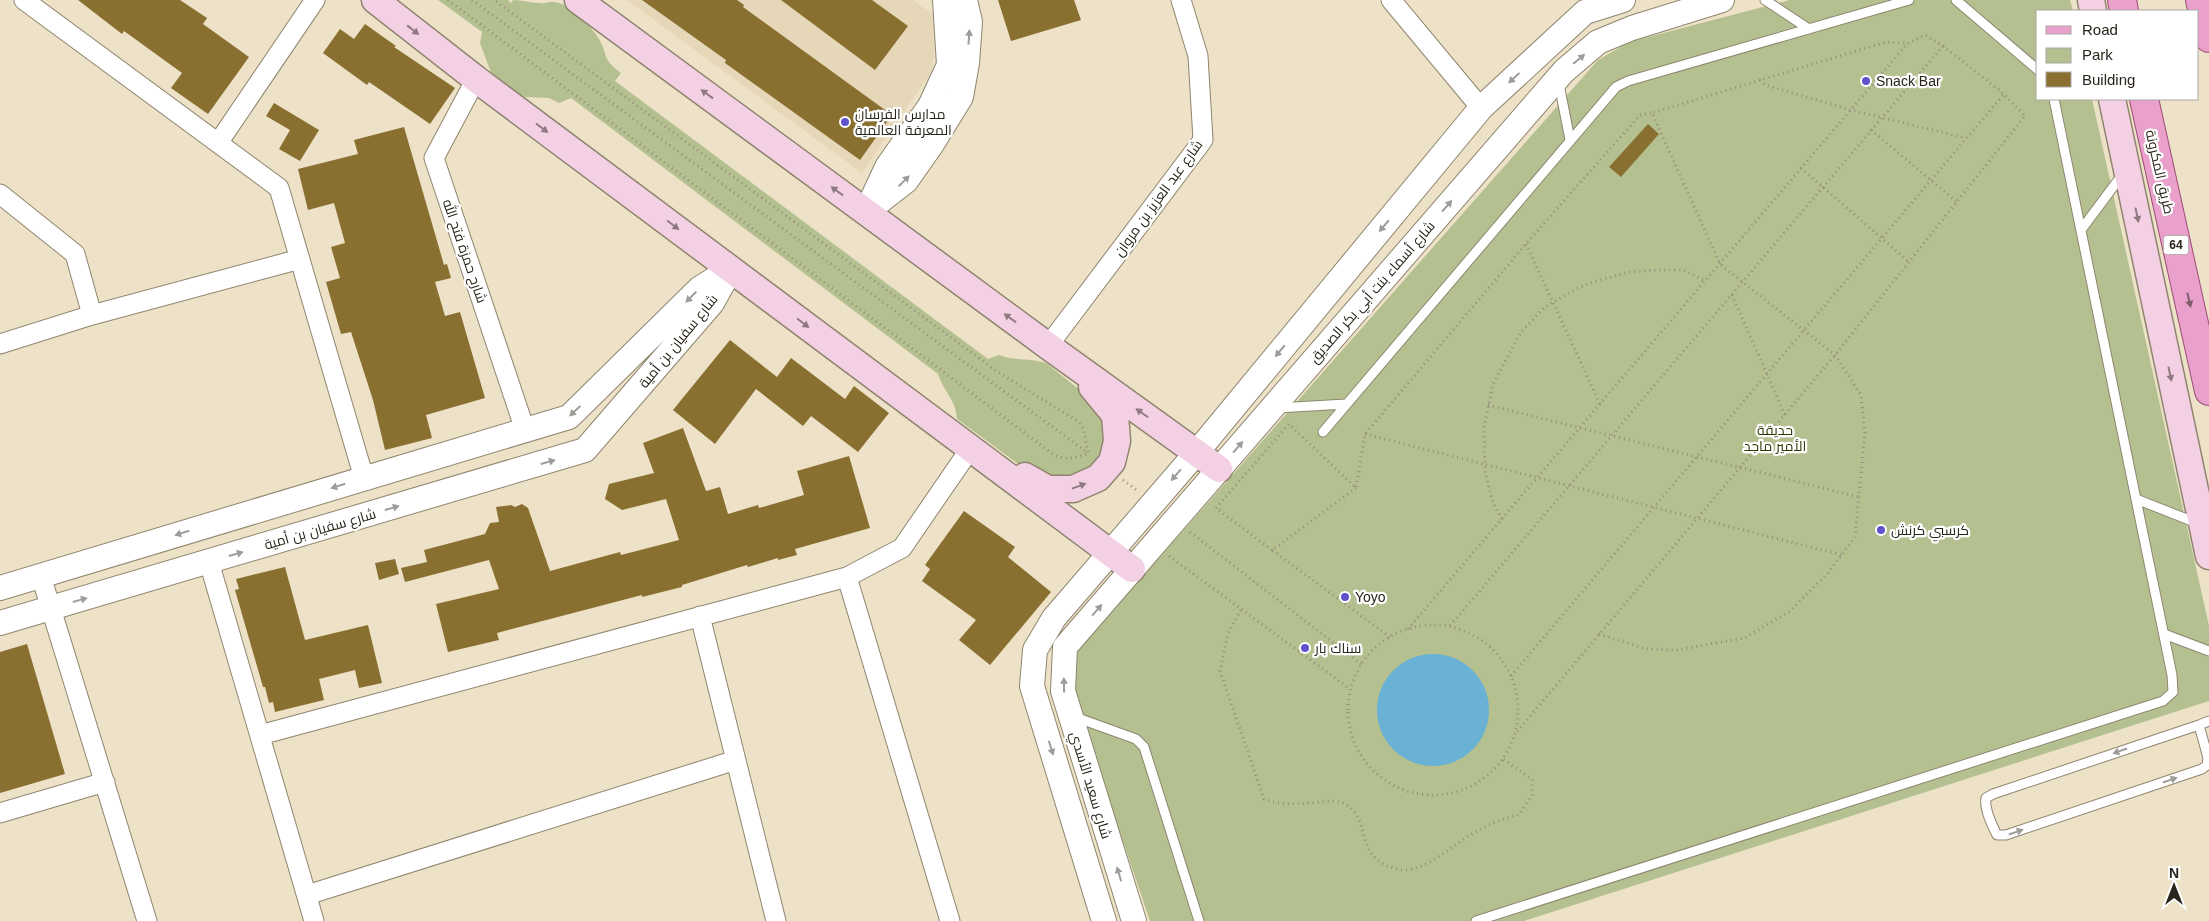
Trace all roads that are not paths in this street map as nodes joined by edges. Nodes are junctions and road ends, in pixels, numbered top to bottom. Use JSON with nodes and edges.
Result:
{"nodes":[{"id":1,"x":24,"y":0,"type":"edge"},
{"id":2,"x":315,"y":0,"type":"edge"},
{"id":3,"x":374,"y":0,"type":"edge"},
{"id":4,"x":578,"y":0,"type":"edge"},
{"id":5,"x":1181,"y":0,"type":"edge"},
{"id":6,"x":1391,"y":0,"type":"edge"},
{"id":7,"x":1622,"y":0,"type":"edge"},
{"id":8,"x":1722,"y":0,"type":"edge"},
{"id":9,"x":1765,"y":0,"type":"edge"},
{"id":10,"x":1909,"y":0,"type":"edge"},
{"id":11,"x":1956,"y":0,"type":"edge"},
{"id":12,"x":2200,"y":0,"type":"edge"},
{"id":13,"x":948,"y":2,"type":"edge"},
{"id":14,"x":1583,"y":6,"type":"edge"},
{"id":15,"x":1809,"y":29,"type":"junction"},
{"id":16,"x":2209,"y":38,"type":"edge"},
{"id":17,"x":2036,"y":68,"type":"edge"},
{"id":18,"x":1558,"y":78,"type":"junction"},
{"id":19,"x":476,"y":79,"type":"junction"},
{"id":20,"x":2054,"y":100,"type":"edge"},
{"id":21,"x":2112,"y":100,"type":"edge"},
{"id":22,"x":2144,"y":100,"type":"edge"},
{"id":23,"x":1481,"y":108,"type":"junction"},
{"id":24,"x":1570,"y":140,"type":"junction"},
{"id":25,"x":218,"y":143,"type":"junction"},
{"id":26,"x":2127,"y":169,"type":"junction"},
{"id":27,"x":0,"y":194,"type":"edge"},
{"id":28,"x":866,"y":212,"type":"junction"},
{"id":29,"x":2081,"y":230,"type":"junction"},
{"id":30,"x":300,"y":259,"type":"junction"},
{"id":31,"x":731,"y":269,"type":"junction"},
{"id":32,"x":2182,"y":271,"type":"junction"},
{"id":33,"x":2150,"y":278,"type":"junction"},
{"id":34,"x":92,"y":314,"type":"junction"},
{"id":35,"x":0,"y":344,"type":"edge"},
{"id":36,"x":1048,"y":346,"type":"junction"},
{"id":37,"x":2209,"y":391,"type":"edge"},
{"id":38,"x":1346,"y":404,"type":"junction"},
{"id":39,"x":1272,"y":408,"type":"junction"},
{"id":40,"x":525,"y":430,"type":"junction"},
{"id":41,"x":1323,"y":432,"type":"dead end"},
{"id":42,"x":970,"y":449,"type":"junction"},
{"id":43,"x":1196,"y":452,"type":"junction"},
{"id":44,"x":1219,"y":469,"type":"junction"},
{"id":45,"x":364,"y":478,"type":"junction"},
{"id":46,"x":2136,"y":499,"type":"junction"},
{"id":47,"x":2202,"y":525,"type":"junction"},
{"id":48,"x":1110,"y":551,"type":"junction"},
{"id":49,"x":2209,"y":556,"type":"edge"},
{"id":50,"x":209,"y":562,"type":"junction"},
{"id":51,"x":1132,"y":569,"type":"junction"},
{"id":52,"x":41,"y":576,"type":"junction"},
{"id":53,"x":847,"y":577,"type":"junction"},
{"id":54,"x":0,"y":588,"type":"edge"},
{"id":55,"x":52,"y":608,"type":"junction"},
{"id":56,"x":700,"y":616,"type":"junction"},
{"id":57,"x":0,"y":623,"type":"edge"},
{"id":58,"x":2164,"y":634,"type":"junction"},
{"id":59,"x":1065,"y":647,"type":"joint"},
{"id":60,"x":2209,"y":651,"type":"edge"},
{"id":61,"x":1070,"y":716,"type":"junction"},
{"id":62,"x":2209,"y":721,"type":"edge"},
{"id":63,"x":2199,"y":724,"type":"junction"},
{"id":64,"x":260,"y":735,"type":"junction"},
{"id":65,"x":736,"y":760,"type":"junction"},
{"id":66,"x":105,"y":782,"type":"junction"},
{"id":67,"x":0,"y":813,"type":"edge"},
{"id":68,"x":307,"y":895,"type":"junction"},
{"id":69,"x":147,"y":921,"type":"edge"},
{"id":70,"x":314,"y":921,"type":"edge"},
{"id":71,"x":775,"y":921,"type":"edge"},
{"id":72,"x":950,"y":921,"type":"edge"},
{"id":73,"x":1104,"y":921,"type":"edge"},
{"id":74,"x":1134,"y":921,"type":"edge"},
{"id":75,"x":1199,"y":921,"type":"edge"},
{"id":76,"x":1476,"y":921,"type":"edge"}],
"edges":[{"from":1,"to":25,"type":"street"},
{"from":2,"to":25,"type":"street"},
{"from":3,"to":19,"type":"main road","one_way":true},
{"from":28,"to":4,"type":"main road","one_way":true},
{"from":5,"to":36,"type":"street","name":"شارع عبد العزيز بن مروان"},
{"from":6,"to":23,"type":"street"},
{"from":7,"to":14,"type":"street"},
{"from":18,"to":8,"type":"street","name":"شارع أسماء بنت أبي بكر الصديق","one_way":true},
{"from":9,"to":15,"type":"lane"},
{"from":10,"to":15,"type":"lane"},
{"from":11,"to":17,"type":"lane"},
{"from":12,"to":16,"type":"main road"},
{"from":13,"to":28,"type":"street"},
{"from":14,"to":23,"type":"street","one_way":true},
{"from":15,"to":24,"type":"lane"},
{"from":18,"to":24,"type":"lane"},
{"from":39,"to":18,"type":"street","name":"شارع أسماء بنت أبي بكر الصديق","one_way":true},
{"from":19,"to":31,"type":"main road","one_way":true},
{"from":19,"to":40,"type":"street","name":"شارح حمزة فتح الله"},
{"from":20,"to":29,"type":"lane"},
{"from":21,"to":26,"type":"main road"},
{"from":22,"to":32,"type":"main road","name":"طريق المكرونة","number":"64"},
{"from":23,"to":43,"type":"street","one_way":true},
{"from":24,"to":38,"type":"lane"},
{"from":25,"to":30,"type":"street"},
{"from":26,"to":29,"type":"lane"},
{"from":26,"to":33,"type":"main road","one_way":true},
{"from":27,"to":34,"type":"street"},
{"from":36,"to":28,"type":"main road","one_way":true},
{"from":29,"to":46,"type":"lane"},
{"from":30,"to":34,"type":"street"},
{"from":30,"to":45,"type":"street"},
{"from":31,"to":40,"type":"street","name":"شارع سفيان بن أمية","one_way":true},
{"from":31,"to":42,"type":"main road","one_way":true},
{"from":50,"to":31,"type":"street","name":"شارع سفيان بن أمية","one_way":true},
{"from":32,"to":33,"type":"main road"},
{"from":32,"to":37,"type":"main road","name":"طريق المكرونة","number":"64","one_way":true},
{"from":33,"to":47,"type":"main road","one_way":true},
{"from":34,"to":35,"type":"street"},
{"from":42,"to":36,"type":"main road","one_way":true},
{"from":43,"to":36,"type":"main road","one_way":true},
{"from":38,"to":39,"type":"lane"},
{"from":38,"to":41,"type":"lane"},
{"from":44,"to":39,"type":"street","name":"شارع أسماء بنت أبي بكر الصديق","one_way":true},
{"from":40,"to":45,"type":"street","name":"شارع سفيان بن أمية"},
{"from":42,"to":48,"type":"main road"},
{"from":42,"to":53,"type":"street"},
{"from":43,"to":44,"type":"main road"},
{"from":43,"to":48,"type":"street","one_way":true},
{"from":44,"to":51,"type":"street","name":"شارع أسماء بنت أبي بكر الصديق"},
{"from":45,"to":52,"type":"street","name":"شارع سفيان بن أمية","one_way":true},
{"from":46,"to":47,"type":"lane"},
{"from":46,"to":58,"type":"lane"},
{"from":47,"to":49,"type":"main road"},
{"from":48,"to":51,"type":"main road"},
{"from":48,"to":73,"type":"street","name":"شارع سعيد الأسدي","one_way":true},
{"from":55,"to":50,"type":"street","name":"شارع سفيان بن أمية","one_way":true},
{"from":50,"to":64,"type":"street"},
{"from":59,"to":51,"type":"street","name":"شارع أسماء بنت أبي بكر الصديق","one_way":true},
{"from":52,"to":54,"type":"street","name":"شارع سفيان بن أمية"},
{"from":52,"to":55,"type":"street"},
{"from":53,"to":56,"type":"street"},
{"from":53,"to":72,"type":"street"},
{"from":55,"to":57,"type":"street","name":"شارع سفيان بن أمية"},
{"from":55,"to":66,"type":"street"},
{"from":56,"to":64,"type":"street"},
{"from":56,"to":65,"type":"street"},
{"from":58,"to":60,"type":"lane"},
{"from":58,"to":76,"type":"lane"},
{"from":61,"to":59,"type":"street","name":"شارع سعيد الأسدي","one_way":true},
{"from":74,"to":61,"type":"street","name":"شارع سعيد الأسدي","one_way":true},
{"from":61,"to":75,"type":"lane"},
{"from":62,"to":63,"type":"lane"},
{"from":63,"to":63,"type":"lane","one_way":true},
{"from":64,"to":68,"type":"street"},
{"from":65,"to":68,"type":"street"},
{"from":65,"to":71,"type":"street"},
{"from":66,"to":67,"type":"street"},
{"from":66,"to":69,"type":"street"},
{"from":68,"to":70,"type":"street"}]}
